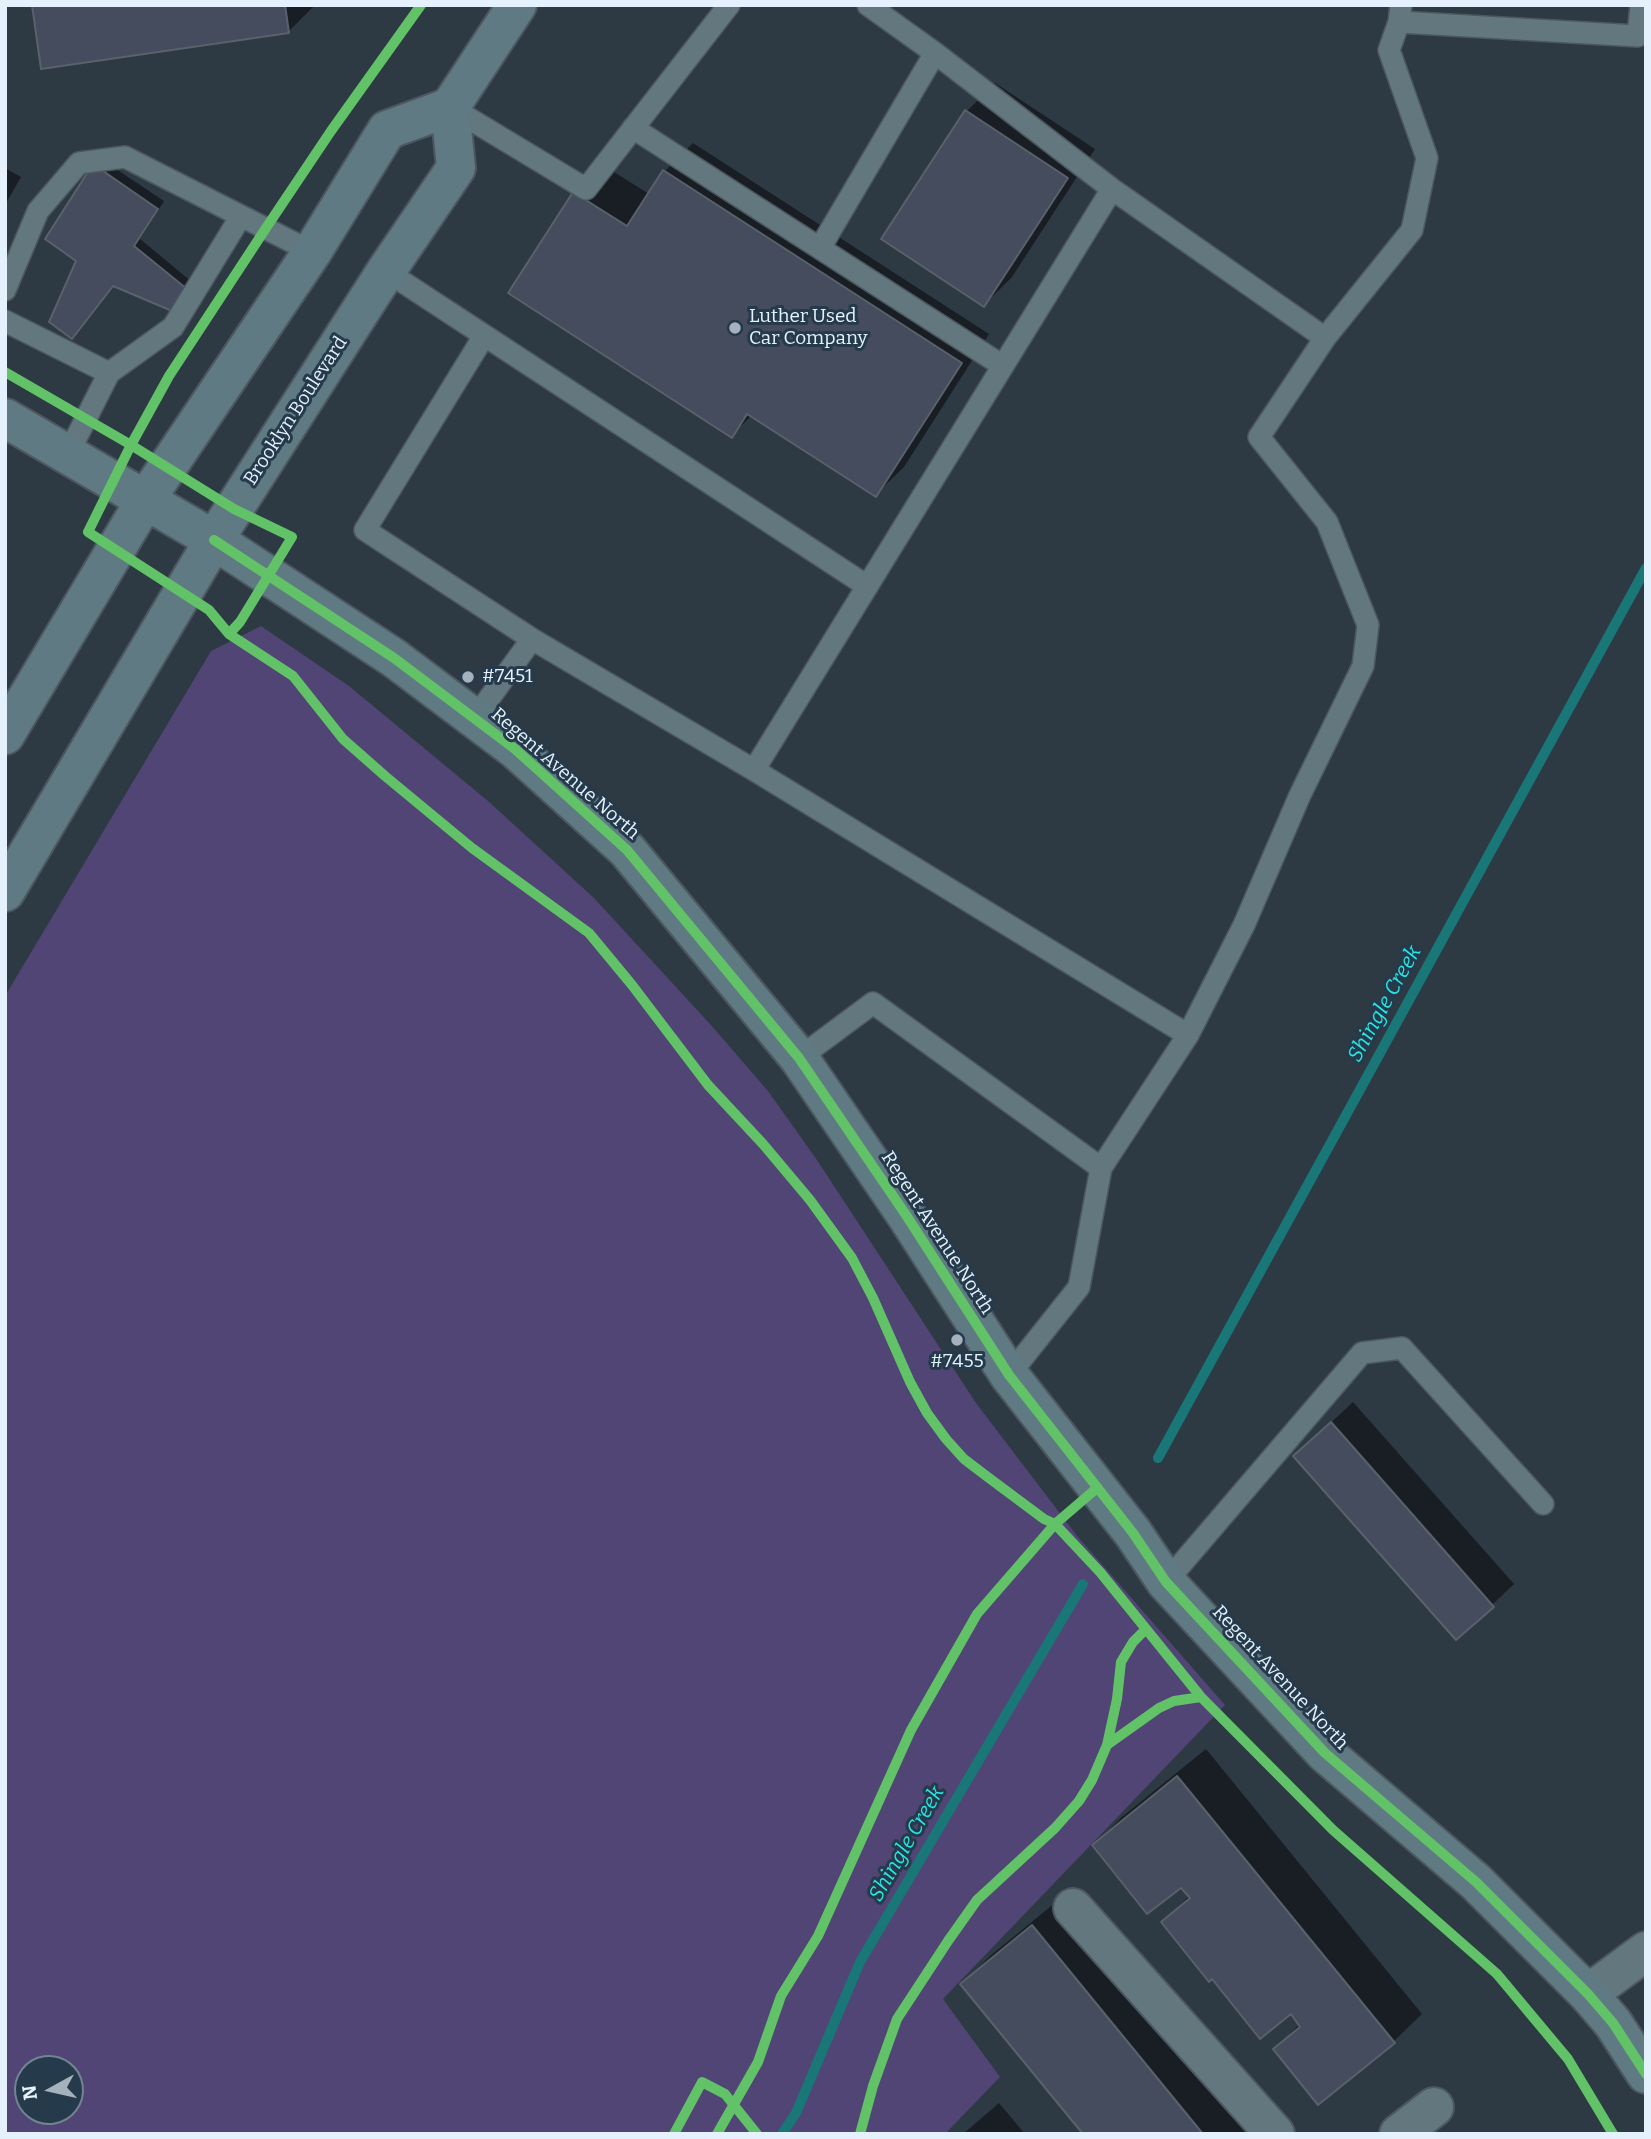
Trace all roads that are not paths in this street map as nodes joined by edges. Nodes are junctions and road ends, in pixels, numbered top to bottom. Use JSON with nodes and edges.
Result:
{"nodes":[{"id":1,"x":517,"y":5,"type":"edge"},
{"id":2,"x":729,"y":5,"type":"edge"},
{"id":3,"x":869,"y":5,"type":"edge"},
{"id":4,"x":1640,"y":5,"type":"edge"},
{"id":5,"x":1400,"y":14,"type":"edge"},
{"id":6,"x":935,"y":53,"type":"junction"},
{"id":7,"x":450,"y":107,"type":"junction"},
{"id":8,"x":633,"y":128,"type":"junction"},
{"id":9,"x":1112,"y":188,"type":"junction"},
{"id":10,"x":241,"y":216,"type":"junction"},
{"id":11,"x":820,"y":248,"type":"junction"},
{"id":12,"x":312,"y":252,"type":"junction"},
{"id":13,"x":386,"y":271,"type":"junction"},
{"id":14,"x":5,"y":290,"type":"edge"},
{"id":15,"x":5,"y":321,"type":"edge"},
{"id":16,"x":484,"y":336,"type":"junction"},
{"id":17,"x":1325,"y":338,"type":"junction"},
{"id":18,"x":1003,"y":366,"type":"junction"},
{"id":19,"x":109,"y":373,"type":"junction"},
{"id":20,"x":5,"y":418,"type":"edge"},
{"id":21,"x":68,"y":454,"type":"junction"},
{"id":22,"x":146,"y":499,"type":"junction"},
{"id":23,"x":214,"y":540,"type":"junction"},
{"id":24,"x":867,"y":586,"type":"junction"},
{"id":25,"x":532,"y":639,"type":"junction"},
{"id":26,"x":475,"y":718,"type":"junction"},
{"id":27,"x":5,"y":735,"type":"edge"},
{"id":28,"x":754,"y":770,"type":"junction"},
{"id":29,"x":5,"y":892,"type":"edge"},
{"id":30,"x":1188,"y":1035,"type":"junction"},
{"id":31,"x":799,"y":1058,"type":"junction"},
{"id":32,"x":1101,"y":1168,"type":"junction"},
{"id":33,"x":1009,"y":1375,"type":"junction"},
{"id":34,"x":1544,"y":1504,"type":"dead end"},
{"id":35,"x":1167,"y":1582,"type":"junction"},
{"id":36,"x":1073,"y":1908,"type":"dead end"},
{"id":37,"x":1646,"y":1951,"type":"edge"},
{"id":38,"x":1588,"y":1994,"type":"junction"},
{"id":39,"x":1646,"y":2074,"type":"edge"},
{"id":40,"x":1434,"y":2107,"type":"dead end"},
{"id":41,"x":1275,"y":2134,"type":"edge"},
{"id":42,"x":1399,"y":2134,"type":"edge"}],
"edges":[{"from":1,"to":7,"type":"street"},
{"from":2,"to":8,"type":"lane"},
{"from":3,"to":6,"type":"lane"},
{"from":4,"to":5,"type":"lane"},
{"from":5,"to":17,"type":"lane"},
{"from":6,"to":9,"type":"lane"},
{"from":6,"to":11,"type":"lane"},
{"from":7,"to":8,"type":"lane"},
{"from":7,"to":12,"type":"street"},
{"from":7,"to":13,"type":"street","name":"Brooklyn Boulevard"},
{"from":8,"to":11,"type":"lane"},
{"from":9,"to":17,"type":"lane"},
{"from":9,"to":18,"type":"lane"},
{"from":10,"to":12,"type":"lane"},
{"from":10,"to":14,"type":"lane"},
{"from":10,"to":19,"type":"lane"},
{"from":11,"to":18,"type":"lane"},
{"from":12,"to":22,"type":"street"},
{"from":13,"to":16,"type":"lane"},
{"from":13,"to":23,"type":"street","name":"Brooklyn Boulevard"},
{"from":15,"to":19,"type":"lane"},
{"from":16,"to":24,"type":"lane"},
{"from":16,"to":25,"type":"lane"},
{"from":17,"to":30,"type":"lane"},
{"from":18,"to":24,"type":"lane"},
{"from":19,"to":21,"type":"lane"},
{"from":20,"to":21,"type":"street","name":"Regent Avenue North"},
{"from":21,"to":22,"type":"street","name":"Regent Avenue North"},
{"from":22,"to":23,"type":"street","name":"Regent Avenue North"},
{"from":22,"to":27,"type":"street"},
{"from":23,"to":26,"type":"street","name":"Regent Avenue North"},
{"from":23,"to":29,"type":"street","name":"Brooklyn Boulevard"},
{"from":24,"to":28,"type":"lane"},
{"from":25,"to":26,"type":"lane"},
{"from":25,"to":28,"type":"lane"},
{"from":26,"to":31,"type":"street","name":"Regent Avenue North"},
{"from":28,"to":30,"type":"lane"},
{"from":30,"to":32,"type":"lane"},
{"from":31,"to":32,"type":"lane"},
{"from":31,"to":33,"type":"street","name":"Regent Avenue North"},
{"from":32,"to":33,"type":"lane"},
{"from":33,"to":35,"type":"street","name":"Regent Avenue North"},
{"from":34,"to":35,"type":"lane"},
{"from":35,"to":38,"type":"street","name":"Regent Avenue North"},
{"from":36,"to":41,"type":"street"},
{"from":37,"to":38,"type":"street"},
{"from":38,"to":39,"type":"street","name":"Regent Avenue North"},
{"from":40,"to":42,"type":"street"}]}
